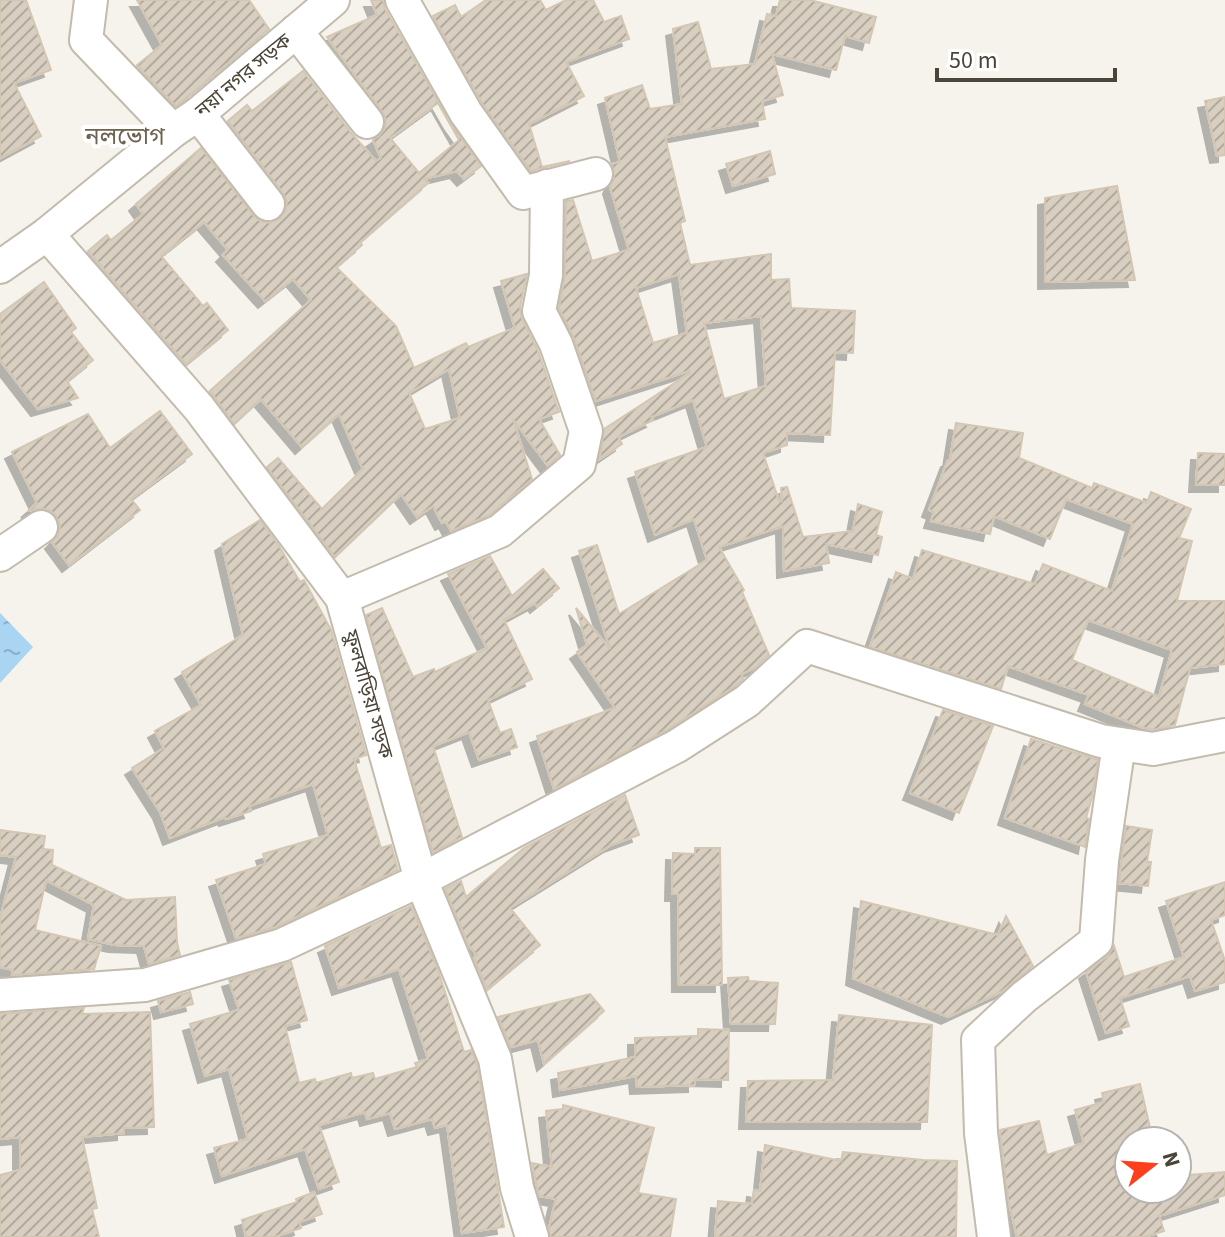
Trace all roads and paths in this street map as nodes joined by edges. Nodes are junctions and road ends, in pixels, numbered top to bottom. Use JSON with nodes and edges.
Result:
{"nodes":[{"id":1,"x":91,"y":0,"type":"edge"},
{"id":2,"x":333,"y":0,"type":"edge"},
{"id":3,"x":402,"y":0,"type":"edge"},
{"id":4,"x":296,"y":31,"type":"junction"},
{"id":5,"x":367,"y":122,"type":"dead end"},
{"id":6,"x":185,"y":123,"type":"junction"},
{"id":7,"x":596,"y":174,"type":"dead end"},
{"id":8,"x":547,"y":186,"type":"junction"},
{"id":9,"x":268,"y":204,"type":"dead end"},
{"id":10,"x":47,"y":234,"type":"junction"},
{"id":11,"x":0,"y":267,"type":"edge"},
{"id":12,"x":41,"y":527,"type":"dead end"},
{"id":13,"x":0,"y":555,"type":"edge"},
{"id":14,"x":342,"y":598,"type":"junction"},
{"id":15,"x":1225,"y":735,"type":"edge"},
{"id":16,"x":1119,"y":744,"type":"junction"},
{"id":17,"x":421,"y":880,"type":"junction"},
{"id":18,"x":0,"y":995,"type":"edge"},
{"id":19,"x":532,"y":1237,"type":"edge"},
{"id":20,"x":994,"y":1237,"type":"edge"}],
"edges":[{"from":1,"to":6,"type":"street"},
{"from":2,"to":4,"type":"street","name":"নয়া নগর সড়ক"},
{"from":3,"to":8,"type":"street"},
{"from":4,"to":5,"type":"street"},
{"from":4,"to":6,"type":"street","name":"নয়া নগর সড়ক"},
{"from":6,"to":9,"type":"street"},
{"from":6,"to":10,"type":"street","name":"নয়া নগর সড়ক"},
{"from":7,"to":8,"type":"street"},
{"from":8,"to":14,"type":"street"},
{"from":10,"to":11,"type":"street","name":"নয়া নগর সড়ক"},
{"from":10,"to":14,"type":"street","name":"ফুলবাড়িয়া সড়ক"},
{"from":12,"to":13,"type":"street"},
{"from":14,"to":17,"type":"street","name":"ফুলবাড়িয়া সড়ক"},
{"from":15,"to":16,"type":"street"},
{"from":16,"to":17,"type":"street"},
{"from":16,"to":20,"type":"street"},
{"from":17,"to":18,"type":"street"},
{"from":17,"to":19,"type":"street","name":"ফুলবাড়িয়া সড়ক"}]}
